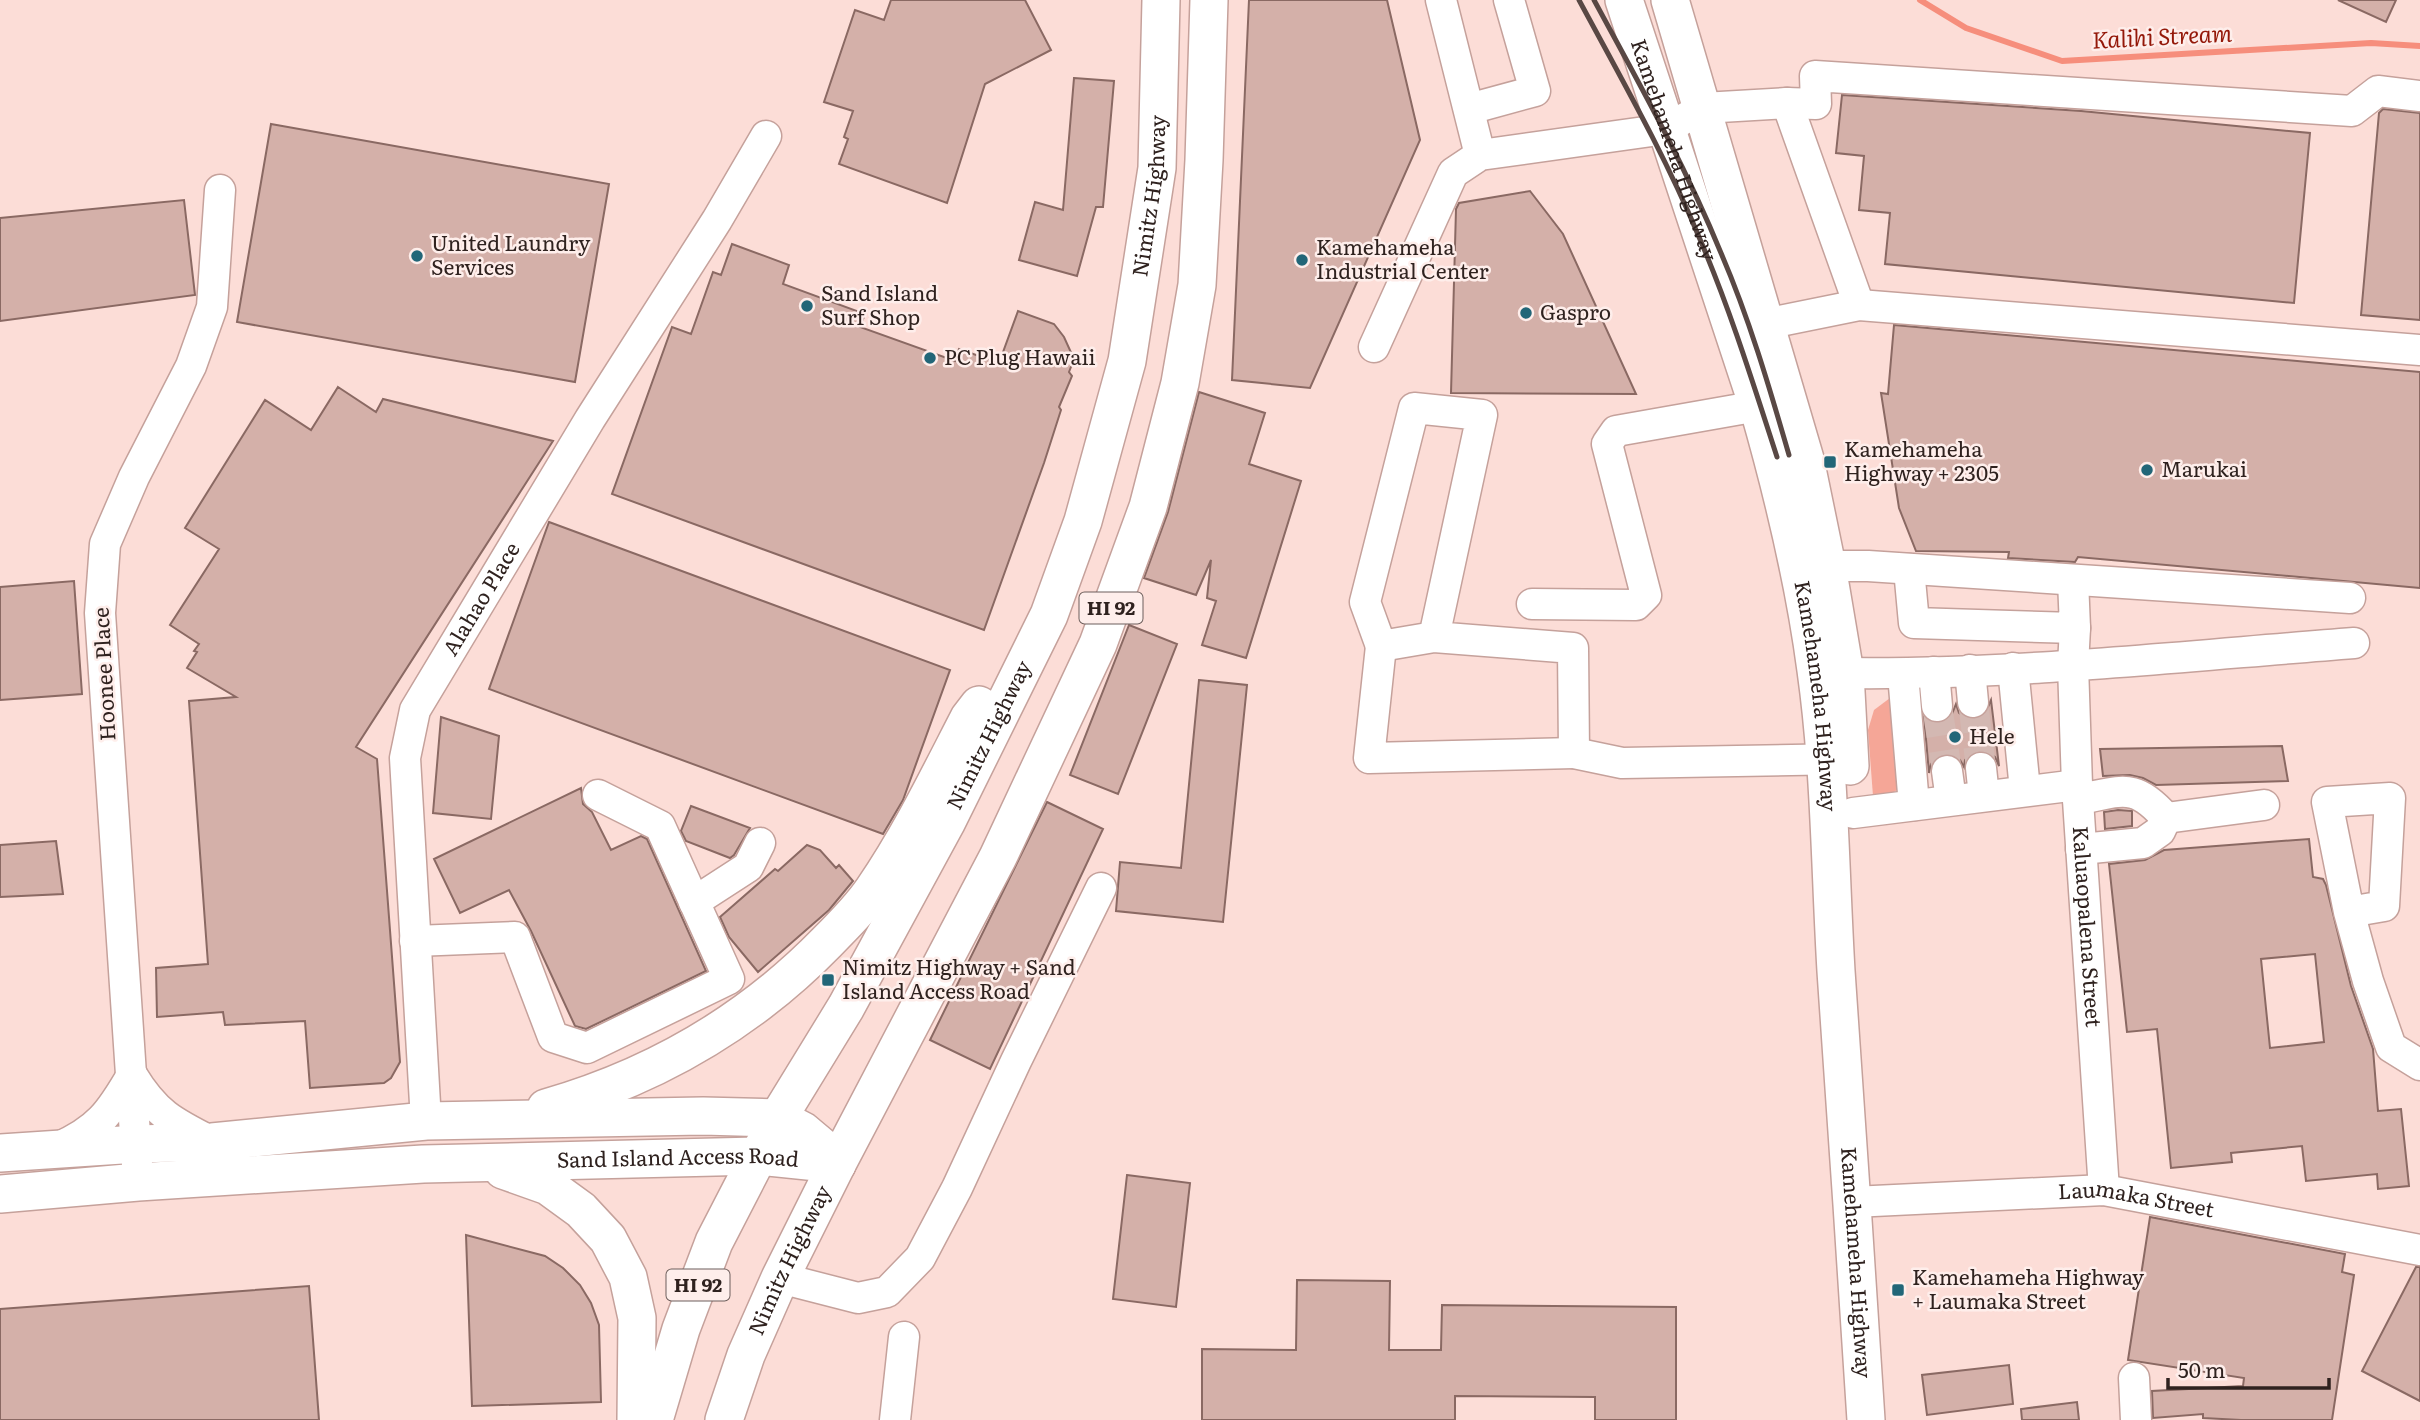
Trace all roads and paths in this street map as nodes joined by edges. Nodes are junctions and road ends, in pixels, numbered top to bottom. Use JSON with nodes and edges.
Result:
{"nodes":[{"id":1,"x":1161,"y":0,"type":"edge"},
{"id":2,"x":1209,"y":0,"type":"edge"},
{"id":3,"x":1441,"y":0,"type":"edge"},
{"id":4,"x":1509,"y":0,"type":"edge"},
{"id":5,"x":1624,"y":0,"type":"edge"},
{"id":6,"x":1670,"y":0,"type":"edge"},
{"id":7,"x":2420,"y":96,"type":"edge"},
{"id":8,"x":1787,"y":103,"type":"junction"},
{"id":9,"x":1703,"y":108,"type":"junction"},
{"id":10,"x":1469,"y":109,"type":"junction"},
{"id":11,"x":1666,"y":129,"type":"junction"},
{"id":12,"x":766,"y":135,"type":"dead end"},
{"id":13,"x":1480,"y":155,"type":"junction"},
{"id":14,"x":220,"y":190,"type":"dead end"},
{"id":15,"x":1859,"y":305,"type":"junction"},
{"id":16,"x":1765,"y":324,"type":"junction"},
{"id":17,"x":1374,"y":346,"type":"dead end"},
{"id":18,"x":2420,"y":350,"type":"edge"},
{"id":19,"x":1758,"y":406,"type":"junction"},
{"id":20,"x":1827,"y":566,"type":"junction"},
{"id":21,"x":1909,"y":569,"type":"junction"},
{"id":22,"x":2073,"y":580,"type":"junction"},
{"id":23,"x":2350,"y":598,"type":"dead end"},
{"id":24,"x":1532,"y":604,"type":"dead end"},
{"id":25,"x":1049,"y":615,"type":"junction"},
{"id":26,"x":2075,"y":628,"type":"junction"},
{"id":27,"x":1434,"y":637,"type":"junction"},
{"id":28,"x":2354,"y":643,"type":"dead end"},
{"id":29,"x":1381,"y":646,"type":"junction"},
{"id":30,"x":2073,"y":665,"type":"junction"},
{"id":31,"x":2013,"y":668,"type":"junction"},
{"id":32,"x":1970,"y":670,"type":"junction"},
{"id":33,"x":1934,"y":672,"type":"junction"},
{"id":34,"x":1845,"y":673,"type":"junction"},
{"id":35,"x":1903,"y":674,"type":"junction"},
{"id":36,"x":1973,"y":702,"type":"tunnel mouth"},
{"id":37,"x":1937,"y":706,"type":"tunnel mouth"},
{"id":38,"x":1574,"y":753,"type":"junction"},
{"id":39,"x":1838,"y":760,"type":"junction"},
{"id":40,"x":2025,"y":790,"type":"junction"},
{"id":41,"x":2078,"y":792,"type":"junction"},
{"id":42,"x":598,"y":795,"type":"dead end"},
{"id":43,"x":1914,"y":805,"type":"junction"},
{"id":44,"x":2264,"y":806,"type":"dead end"},
{"id":45,"x":1853,"y":813,"type":"junction"},
{"id":46,"x":2166,"y":818,"type":"junction"},
{"id":47,"x":760,"y":843,"type":"dead end"},
{"id":48,"x":2081,"y":849,"type":"junction"},
{"id":49,"x":1101,"y":888,"type":"dead end"},
{"id":50,"x":694,"y":902,"type":"junction"},
{"id":51,"x":2349,"y":912,"type":"dead end"},
{"id":52,"x":415,"y":941,"type":"junction"},
{"id":53,"x":2420,"y":1065,"type":"edge"},
{"id":54,"x":132,"y":1075,"type":"junction"},
{"id":55,"x":778,"y":1118,"type":"junction"},
{"id":56,"x":502,"y":1120,"type":"junction"},
{"id":57,"x":426,"y":1121,"type":"junction"},
{"id":58,"x":212,"y":1142,"type":"junction"},
{"id":59,"x":136,"y":1144,"type":"junction"},
{"id":60,"x":52,"y":1150,"type":"junction"},
{"id":61,"x":0,"y":1153,"type":"edge"},
{"id":62,"x":757,"y":1156,"type":"junction"},
{"id":63,"x":482,"y":1162,"type":"junction"},
{"id":64,"x":837,"y":1164,"type":"junction"},
{"id":65,"x":138,"y":1182,"type":"junction"},
{"id":66,"x":2104,"y":1190,"type":"junction"},
{"id":67,"x":0,"y":1194,"type":"edge"},
{"id":68,"x":1864,"y":1201,"type":"junction"},
{"id":69,"x":2419,"y":1248,"type":"edge"},
{"id":70,"x":780,"y":1278,"type":"junction"},
{"id":71,"x":904,"y":1337,"type":"dead end"},
{"id":72,"x":2134,"y":1378,"type":"dead end"},
{"id":73,"x":636,"y":1420,"type":"edge"},
{"id":74,"x":654,"y":1420,"type":"edge"},
{"id":75,"x":724,"y":1420,"type":"edge"},
{"id":76,"x":895,"y":1420,"type":"edge"},
{"id":77,"x":1866,"y":1420,"type":"edge"},
{"id":78,"x":1889,"y":1420,"type":"edge"},
{"id":79,"x":2136,"y":1420,"type":"edge"}],
"edges":[{"from":1,"to":25,"type":"main road","name":"Nimitz Highway","number":"HI 92"},
{"from":2,"to":64,"type":"main road","name":"Nimitz Highway","number":"HI 92"},
{"from":3,"to":10,"type":"street"},
{"from":4,"to":10,"type":"street"},
{"from":5,"to":11,"type":"main road","name":"Kamehameha Highway"},
{"from":6,"to":9,"type":"main road","name":"Kamehameha Highway"},
{"from":7,"to":8,"type":"street"},
{"from":8,"to":9,"type":"street"},
{"from":8,"to":15,"type":"street"},
{"from":9,"to":11,"type":"street"},
{"from":9,"to":16,"type":"main road","name":"Kamehameha Highway"},
{"from":10,"to":13,"type":"street"},
{"from":11,"to":13,"type":"street"},
{"from":11,"to":19,"type":"main road","name":"Kamehameha Highway"},
{"from":12,"to":52,"type":"street","name":"Alahao Place"},
{"from":13,"to":17,"type":"street"},
{"from":14,"to":54,"type":"street","name":"Hoonee Place"},
{"from":15,"to":16,"type":"street"},
{"from":15,"to":18,"type":"street"},
{"from":16,"to":20,"type":"main road","name":"Kamehameha Highway"},
{"from":19,"to":24,"type":"street"},
{"from":19,"to":39,"type":"main road","name":"Kamehameha Highway"},
{"from":20,"to":21,"type":"street"},
{"from":20,"to":34,"type":"main road","name":"Kamehameha Highway"},
{"from":21,"to":22,"type":"street"},
{"from":21,"to":26,"type":"street"},
{"from":22,"to":23,"type":"street"},
{"from":22,"to":26,"type":"street","name":"Kaluaopalena Street"},
{"from":25,"to":55,"type":"main road","name":"Nimitz Highway","number":"HI 92"},
{"from":25,"to":56,"type":"main road"},
{"from":26,"to":30,"type":"street","name":"Kaluaopalena Street"},
{"from":27,"to":29,"type":"street"},
{"from":27,"to":29,"type":"street"},
{"from":27,"to":38,"type":"street"},
{"from":28,"to":30,"type":"street"},
{"from":29,"to":38,"type":"street"},
{"from":30,"to":31,"type":"street"},
{"from":30,"to":41,"type":"street","name":"Kaluaopalena Street"},
{"from":31,"to":32,"type":"street"},
{"from":31,"to":40,"type":"street"},
{"from":32,"to":33,"type":"street"},
{"from":32,"to":36,"type":"street"},
{"from":33,"to":35,"type":"street"},
{"from":33,"to":37,"type":"street"},
{"from":34,"to":35,"type":"street"},
{"from":34,"to":39,"type":"main road","name":"Kamehameha Highway"},
{"from":35,"to":43,"type":"street"},
{"from":38,"to":39,"type":"street"},
{"from":39,"to":45,"type":"main road","name":"Kamehameha Highway"},
{"from":39,"to":68,"type":"main road","name":"Kamehameha Highway"},
{"from":40,"to":41,"type":"street"},
{"from":40,"to":43,"type":"street"},
{"from":41,"to":46,"type":"street"},
{"from":41,"to":48,"type":"street","name":"Kaluaopalena Street"},
{"from":42,"to":50,"type":"street"},
{"from":43,"to":45,"type":"street"},
{"from":44,"to":46,"type":"street"},
{"from":45,"to":68,"type":"main road","name":"Kamehameha Highway"},
{"from":46,"to":48,"type":"street"},
{"from":47,"to":50,"type":"street"},
{"from":48,"to":66,"type":"street","name":"Kaluaopalena Street"},
{"from":49,"to":70,"type":"street"},
{"from":50,"to":52,"type":"street"},
{"from":51,"to":53,"type":"street"},
{"from":52,"to":57,"type":"street","name":"Alahao Place"},
{"from":54,"to":58,"type":"street"},
{"from":54,"to":59,"type":"street","name":"Hoonee Place"},
{"from":54,"to":60,"type":"street"},
{"from":55,"to":56,"type":"main road","name":"Sand Island Access Road"},
{"from":55,"to":62,"type":"main road","name":"Nimitz Highway","number":"HI 92"},
{"from":55,"to":64,"type":"main road","name":"Sand Island Access Road"},
{"from":56,"to":57,"type":"main road","name":"Sand Island Access Road"},
{"from":57,"to":58,"type":"main road","name":"Sand Island Access Road"},
{"from":58,"to":59,"type":"main road","name":"Sand Island Access Road"},
{"from":59,"to":60,"type":"main road","name":"Sand Island Access Road"},
{"from":59,"to":65,"type":"street","name":"Hoonee Place"},
{"from":60,"to":61,"type":"main road","name":"Sand Island Access Road"},
{"from":62,"to":63,"type":"main road","name":"Sand Island Access Road"},
{"from":62,"to":64,"type":"main road","name":"Sand Island Access Road"},
{"from":62,"to":74,"type":"main road","name":"Nimitz Highway","number":"HI 92"},
{"from":63,"to":65,"type":"main road","name":"Sand Island Access Road"},
{"from":63,"to":73,"type":"main road"},
{"from":64,"to":70,"type":"main road","name":"Nimitz Highway","number":"HI 92"},
{"from":65,"to":67,"type":"main road","name":"Sand Island Access Road"},
{"from":66,"to":68,"type":"street","name":"Laumaka Street"},
{"from":66,"to":69,"type":"street","name":"Laumaka Street"},
{"from":68,"to":77,"type":"main road","name":"Kamehameha Highway"},
{"from":68,"to":78,"type":"main road","name":"Kamehameha Highway"},
{"from":70,"to":75,"type":"main road","name":"Nimitz Highway","number":"HI 92"},
{"from":71,"to":76,"type":"street"},
{"from":72,"to":79,"type":"street"}]}
